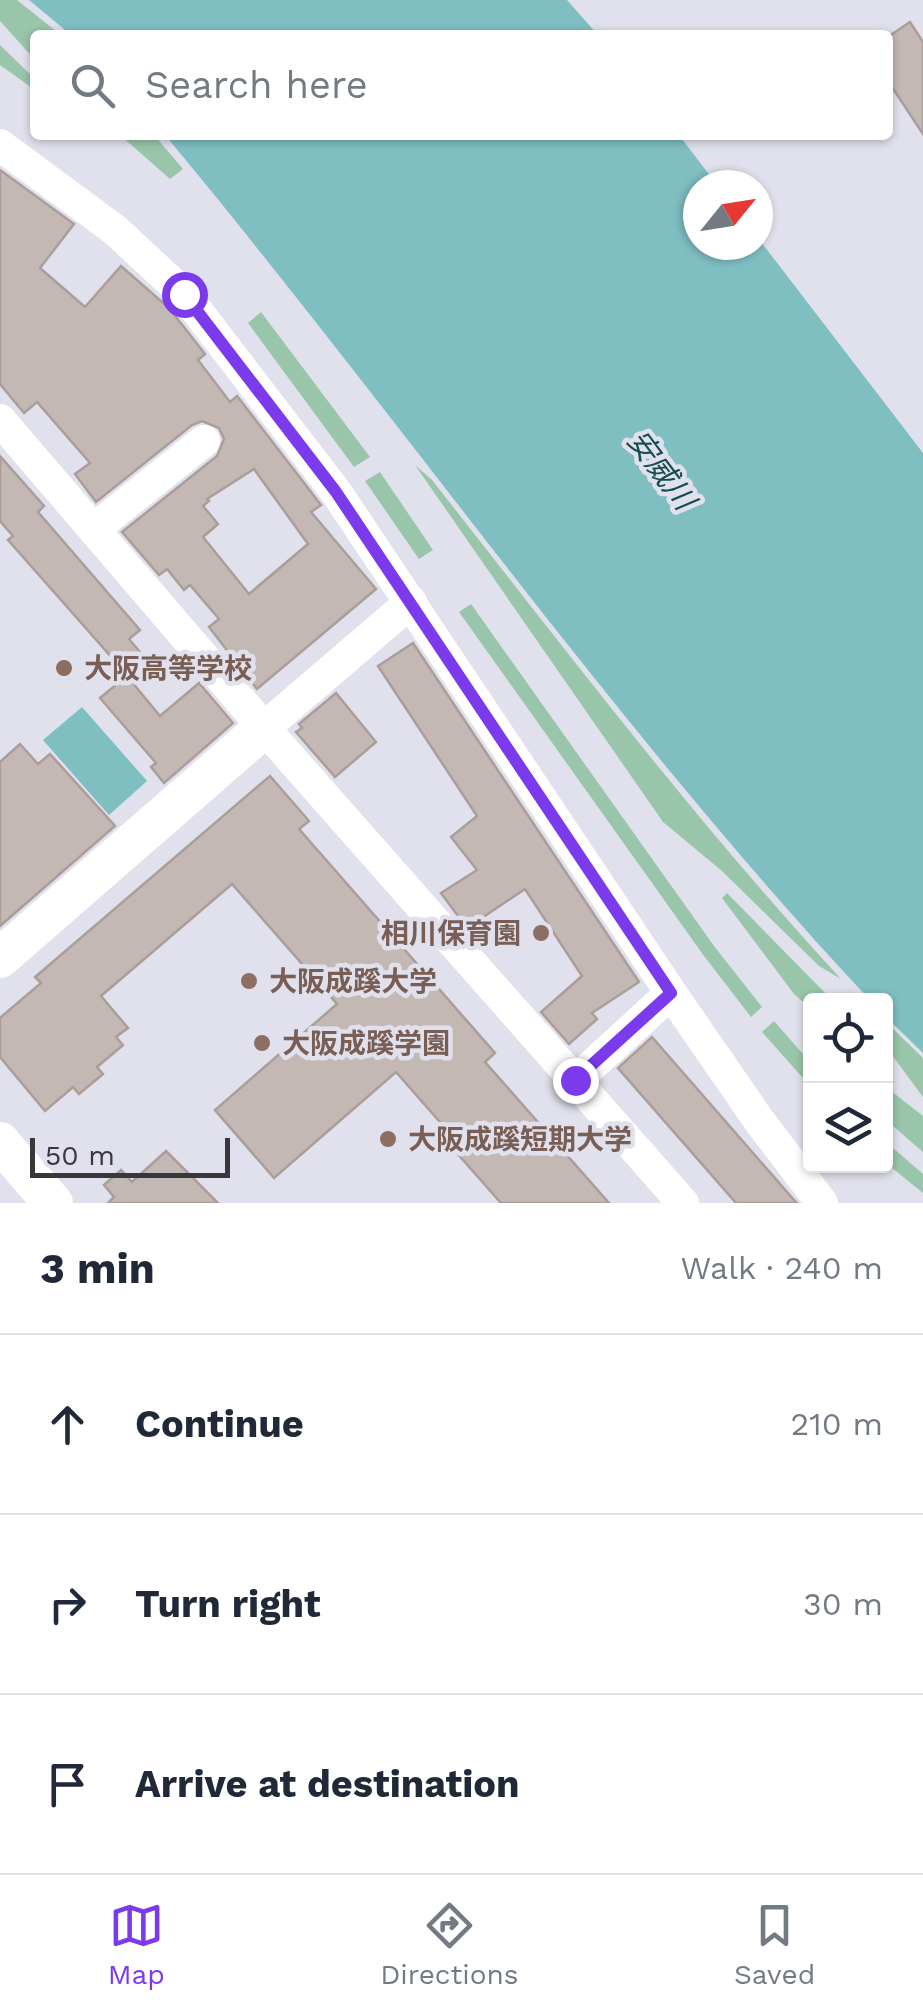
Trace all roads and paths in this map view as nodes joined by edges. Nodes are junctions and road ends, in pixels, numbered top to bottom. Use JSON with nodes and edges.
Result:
{"nodes":[{"id":1,"x":0,"y":145,"type":"edge"},
{"id":2,"x":0,"y":420,"type":"edge"},
{"id":3,"x":204,"y":442,"type":"dead end"},
{"id":4,"x":94,"y":530,"type":"junction"},
{"id":5,"x":411,"y":602,"type":"junction"},
{"id":6,"x":264,"y":728,"type":"junction"},
{"id":7,"x":0,"y":958,"type":"edge"},
{"id":8,"x":671,"y":993,"type":"junction"},
{"id":9,"x":575,"y":1080,"type":"junction"},
{"id":10,"x":0,"y":1142,"type":"edge"},
{"id":11,"x":48,"y":1201,"type":"edge"},
{"id":12,"x":682,"y":1203,"type":"edge"},
{"id":13,"x":822,"y":1203,"type":"edge"}],
"edges":[{"from":1,"to":5,"type":"street"},
{"from":2,"to":4,"type":"street"},
{"from":3,"to":4,"type":"street"},
{"from":4,"to":6,"type":"street"},
{"from":5,"to":6,"type":"street"},
{"from":5,"to":8,"type":"street"},
{"from":6,"to":7,"type":"street"},
{"from":6,"to":9,"type":"street"},
{"from":8,"to":9,"type":"street"},
{"from":8,"to":13,"type":"street"},
{"from":9,"to":12,"type":"street"},
{"from":10,"to":11,"type":"street"}]}
